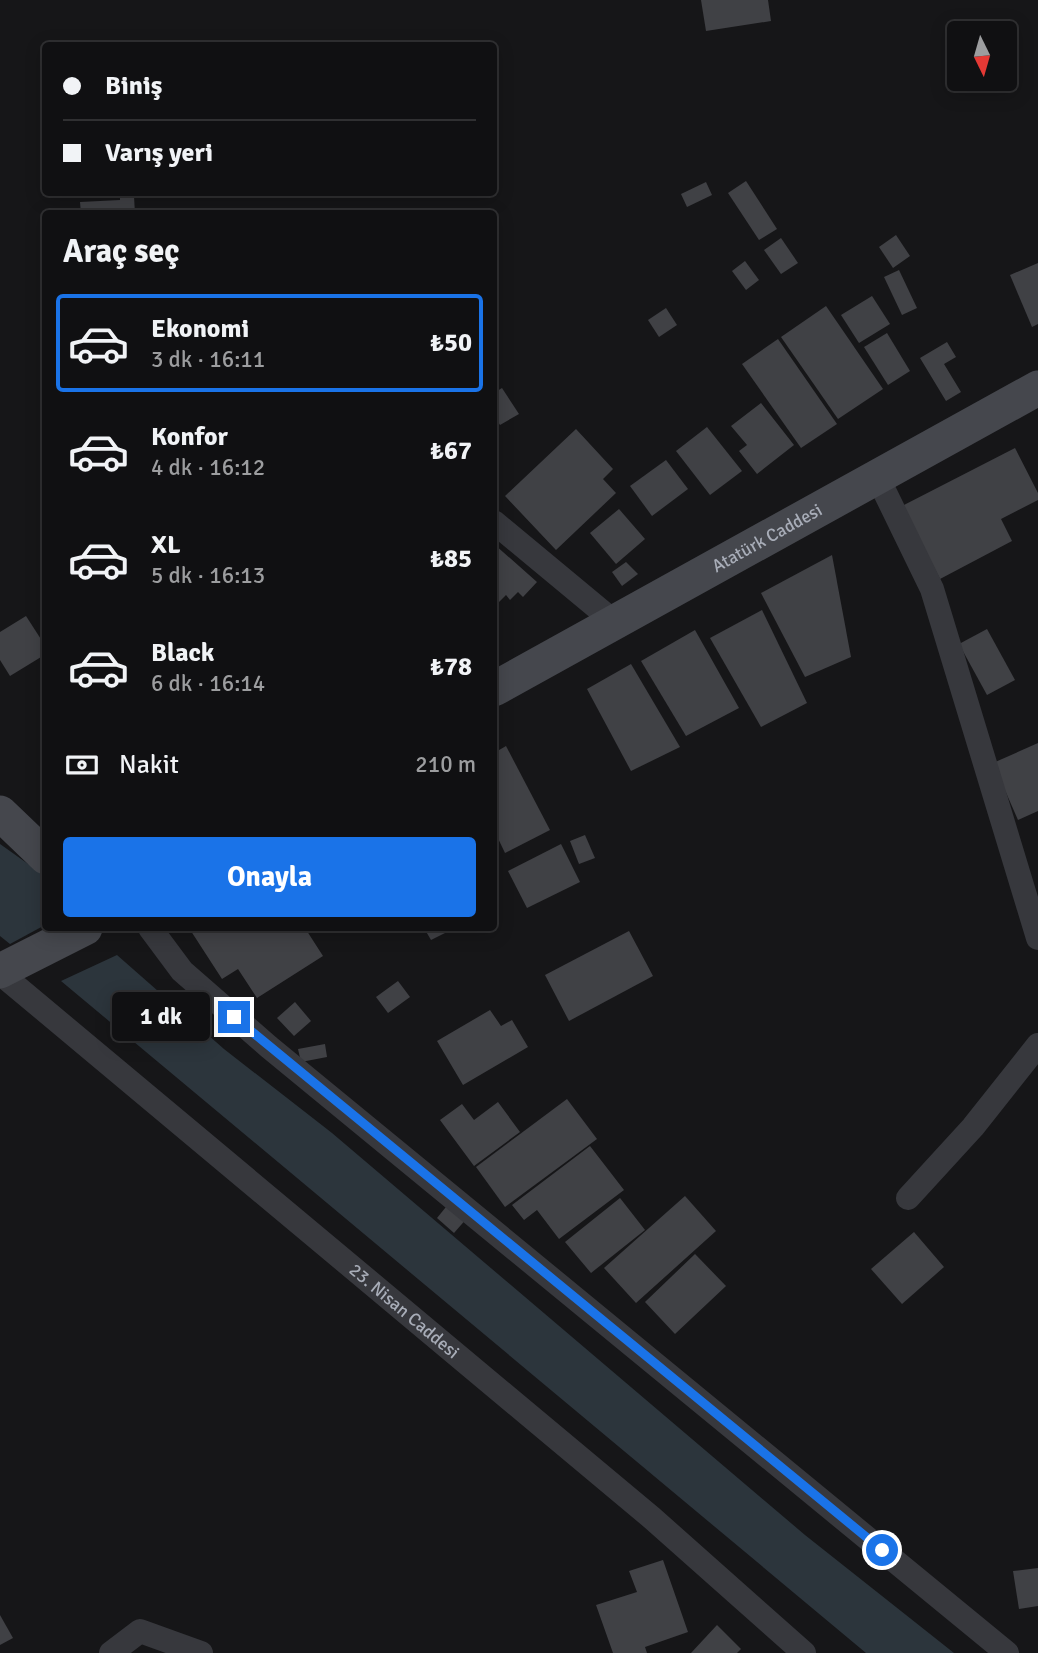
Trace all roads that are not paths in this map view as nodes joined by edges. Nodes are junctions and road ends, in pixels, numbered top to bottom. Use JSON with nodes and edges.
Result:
{"nodes":[{"id":1,"x":1038,"y":388,"type":"edge"},
{"id":2,"x":877,"y":476,"type":"junction"},
{"id":3,"x":497,"y":524,"type":"edge"},
{"id":4,"x":612,"y":620,"type":"junction"},
{"id":5,"x":497,"y":687,"type":"edge"},
{"id":6,"x":0,"y":813,"type":"edge"},
{"id":7,"x":42,"y":853,"type":"edge"},
{"id":8,"x":79,"y":931,"type":"edge"},
{"id":9,"x":152,"y":931,"type":"edge"},
{"id":10,"x":1038,"y":938,"type":"edge"},
{"id":11,"x":0,"y":972,"type":"edge"},
{"id":12,"x":1038,"y":1045,"type":"edge"},
{"id":13,"x":908,"y":1198,"type":"dead end"},
{"id":14,"x":111,"y":1653,"type":"edge"},
{"id":15,"x":201,"y":1653,"type":"edge"},
{"id":16,"x":804,"y":1653,"type":"edge"},
{"id":17,"x":1007,"y":1653,"type":"edge"}],
"edges":[{"from":1,"to":2,"type":"main road","name":"Atatürk Caddesi"},
{"from":2,"to":4,"type":"main road","name":"Atatürk Caddesi"},
{"from":2,"to":10,"type":"street"},
{"from":3,"to":4,"type":"street"},
{"from":4,"to":5,"type":"main road","name":"Atatürk Caddesi"},
{"from":6,"to":7,"type":"main road"},
{"from":8,"to":11,"type":"main road"},
{"from":9,"to":17,"type":"street"},
{"from":11,"to":16,"type":"street","name":"23. Nisan Caddesi"},
{"from":12,"to":13,"type":"street"},
{"from":14,"to":15,"type":"street"}]}
